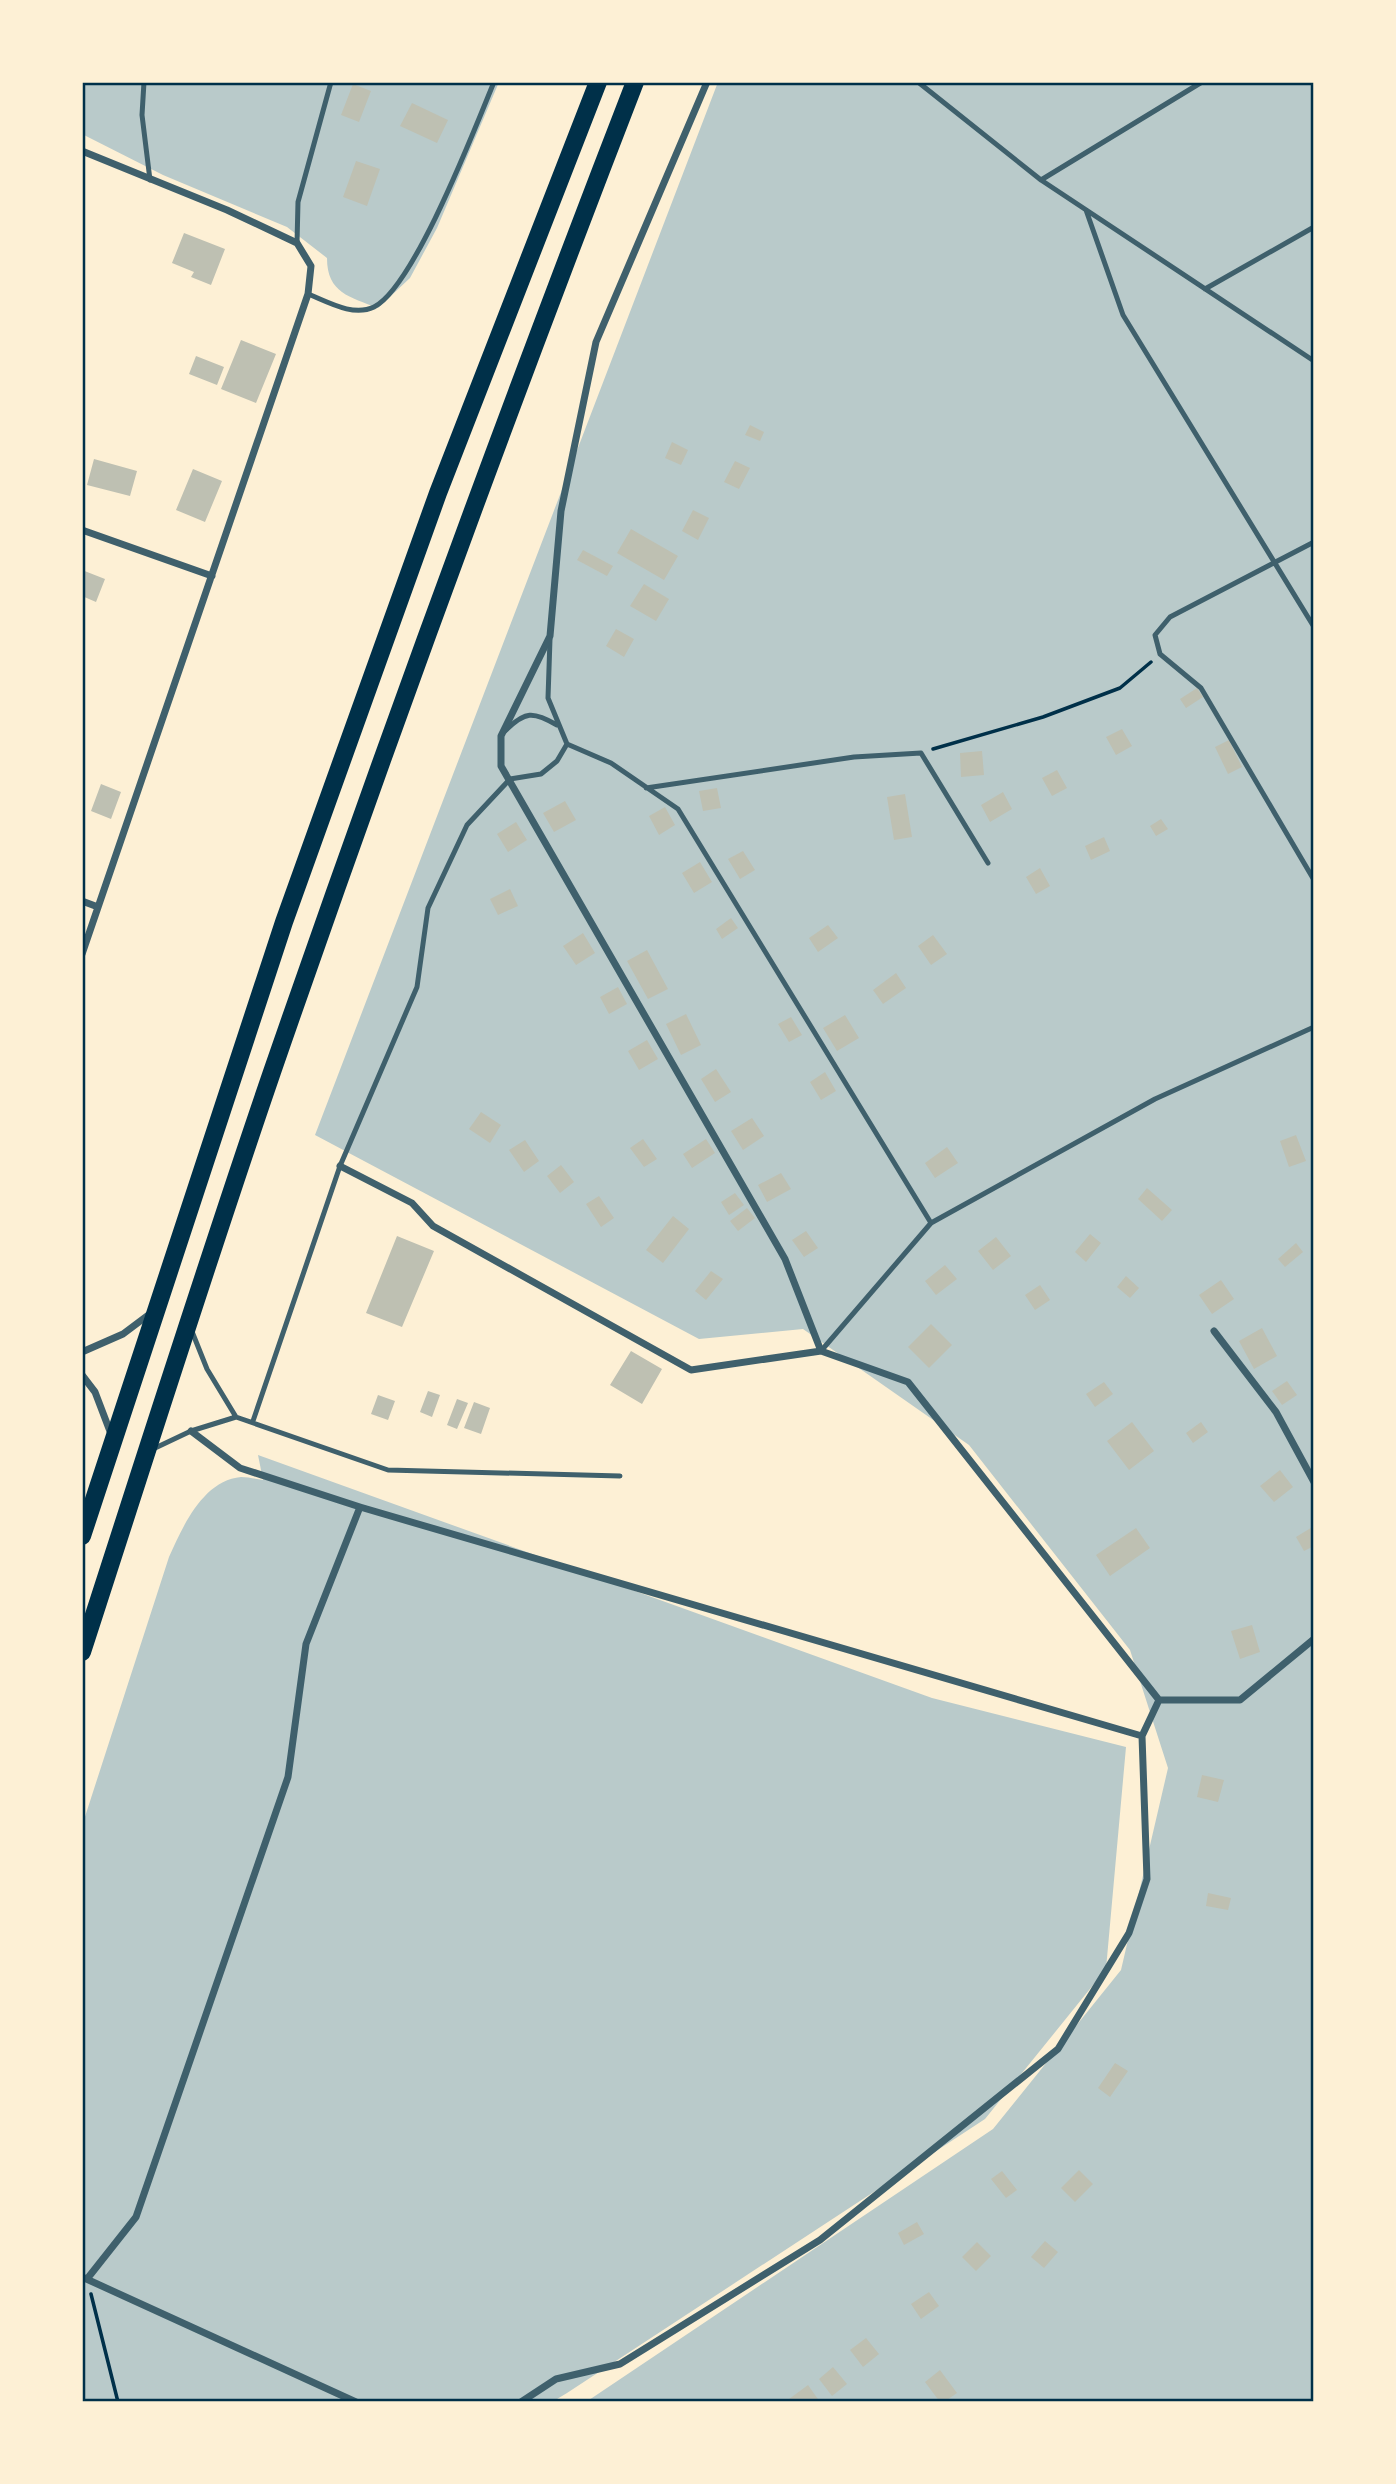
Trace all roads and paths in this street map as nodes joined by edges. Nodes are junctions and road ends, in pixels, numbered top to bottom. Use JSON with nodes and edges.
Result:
{"nodes":[{"id":1,"x":144,"y":82,"type":"edge"},
{"id":2,"x":331,"y":82,"type":"edge"},
{"id":3,"x":494,"y":82,"type":"edge"},
{"id":4,"x":598,"y":82,"type":"edge"},
{"id":5,"x":635,"y":82,"type":"edge"},
{"id":6,"x":707,"y":82,"type":"edge"},
{"id":7,"x":918,"y":82,"type":"edge"},
{"id":8,"x":1202,"y":82,"type":"edge"},
{"id":9,"x":82,"y":151,"type":"edge"},
{"id":10,"x":150,"y":180,"type":"junction"},
{"id":11,"x":1041,"y":180,"type":"junction"},
{"id":12,"x":1086,"y":210,"type":"junction"},
{"id":13,"x":1314,"y":227,"type":"edge"},
{"id":14,"x":297,"y":243,"type":"junction"},
{"id":15,"x":1205,"y":289,"type":"junction"},
{"id":16,"x":308,"y":294,"type":"junction"},
{"id":17,"x":1312,"y":358,"type":"edge"},
{"id":18,"x":82,"y":530,"type":"edge"},
{"id":19,"x":1314,"y":542,"type":"edge"},
{"id":20,"x":1275,"y":564,"type":"junction"},
{"id":21,"x":212,"y":576,"type":"junction"},
{"id":22,"x":1314,"y":627,"type":"edge"},
{"id":23,"x":550,"y":636,"type":"junction"},
{"id":24,"x":1160,"y":654,"type":"junction"},
{"id":25,"x":558,"y":725,"type":"junction"},
{"id":26,"x":501,"y":736,"type":"junction"},
{"id":27,"x":567,"y":744,"type":"junction"},
{"id":28,"x":921,"y":753,"type":"junction"},
{"id":29,"x":510,"y":779,"type":"junction"},
{"id":30,"x":645,"y":788,"type":"junction"},
{"id":31,"x":988,"y":863,"type":"dead end"},
{"id":32,"x":1314,"y":880,"type":"edge"},
{"id":33,"x":82,"y":901,"type":"edge"},
{"id":34,"x":98,"y":907,"type":"junction"},
{"id":35,"x":82,"y":954,"type":"edge"},
{"id":36,"x":1314,"y":1027,"type":"edge"},
{"id":37,"x":340,"y":1166,"type":"junction"},
{"id":38,"x":931,"y":1223,"type":"junction"},
{"id":39,"x":157,"y":1308,"type":"junction"},
{"id":40,"x":188,"y":1323,"type":"junction"},
{"id":41,"x":1214,"y":1331,"type":"dead end"},
{"id":42,"x":821,"y":1350,"type":"junction"},
{"id":43,"x":82,"y":1352,"type":"edge"},
{"id":44,"x":82,"y":1375,"type":"edge"},
{"id":45,"x":236,"y":1417,"type":"junction"},
{"id":46,"x":253,"y":1421,"type":"junction"},
{"id":47,"x":191,"y":1431,"type":"junction"},
{"id":48,"x":114,"y":1440,"type":"junction"},
{"id":49,"x":147,"y":1451,"type":"junction"},
{"id":50,"x":620,"y":1476,"type":"dead end"},
{"id":51,"x":1314,"y":1482,"type":"edge"},
{"id":52,"x":360,"y":1507,"type":"junction"},
{"id":53,"x":82,"y":1536,"type":"edge"},
{"id":54,"x":1314,"y":1639,"type":"edge"},
{"id":55,"x":82,"y":1652,"type":"edge"},
{"id":56,"x":1159,"y":1700,"type":"junction"},
{"id":57,"x":1142,"y":1736,"type":"junction"},
{"id":58,"x":85,"y":2278,"type":"edge"},
{"id":59,"x":118,"y":2402,"type":"edge"},
{"id":60,"x":356,"y":2402,"type":"edge"},
{"id":61,"x":521,"y":2402,"type":"edge"}],
"edges":[{"from":1,"to":10,"type":"lane"},
{"from":2,"to":14,"type":"lane"},
{"from":3,"to":16,"type":"lane"},
{"from":4,"to":39,"type":"main road"},
{"from":5,"to":40,"type":"main road"},
{"from":6,"to":23,"type":"street"},
{"from":7,"to":11,"type":"lane"},
{"from":8,"to":11,"type":"lane"},
{"from":9,"to":10,"type":"street"},
{"from":10,"to":14,"type":"street"},
{"from":11,"to":12,"type":"lane"},
{"from":12,"to":15,"type":"lane"},
{"from":12,"to":20,"type":"lane"},
{"from":13,"to":15,"type":"lane"},
{"from":14,"to":16,"type":"street"},
{"from":15,"to":17,"type":"lane"},
{"from":16,"to":21,"type":"street"},
{"from":18,"to":21,"type":"street"},
{"from":19,"to":20,"type":"lane"},
{"from":20,"to":22,"type":"lane"},
{"from":20,"to":24,"type":"lane"},
{"from":21,"to":34,"type":"street"},
{"from":23,"to":25,"type":"lane"},
{"from":23,"to":26,"type":"street"},
{"from":24,"to":28,"type":"path"},
{"from":24,"to":32,"type":"lane"},
{"from":25,"to":26,"type":"lane"},
{"from":25,"to":27,"type":"lane"},
{"from":26,"to":29,"type":"street"},
{"from":27,"to":29,"type":"lane"},
{"from":27,"to":30,"type":"lane"},
{"from":28,"to":30,"type":"lane"},
{"from":28,"to":31,"type":"lane"},
{"from":29,"to":37,"type":"lane"},
{"from":29,"to":42,"type":"street"},
{"from":30,"to":38,"type":"lane"},
{"from":33,"to":34,"type":"street"},
{"from":34,"to":35,"type":"street"},
{"from":36,"to":38,"type":"lane"},
{"from":37,"to":42,"type":"street"},
{"from":37,"to":46,"type":"lane"},
{"from":38,"to":42,"type":"lane"},
{"from":39,"to":43,"type":"street"},
{"from":39,"to":48,"type":"main road"},
{"from":40,"to":45,"type":"lane"},
{"from":40,"to":49,"type":"main road"},
{"from":41,"to":51,"type":"street"},
{"from":42,"to":56,"type":"street"},
{"from":44,"to":48,"type":"street"},
{"from":45,"to":46,"type":"lane"},
{"from":45,"to":47,"type":"lane"},
{"from":46,"to":50,"type":"lane"},
{"from":47,"to":49,"type":"lane"},
{"from":47,"to":52,"type":"street"},
{"from":48,"to":53,"type":"main road"},
{"from":49,"to":55,"type":"main road"},
{"from":52,"to":57,"type":"street"},
{"from":52,"to":58,"type":"street"},
{"from":54,"to":56,"type":"street"},
{"from":56,"to":57,"type":"street"},
{"from":57,"to":61,"type":"street"},
{"from":58,"to":59,"type":"path"},
{"from":58,"to":60,"type":"street"}]}
